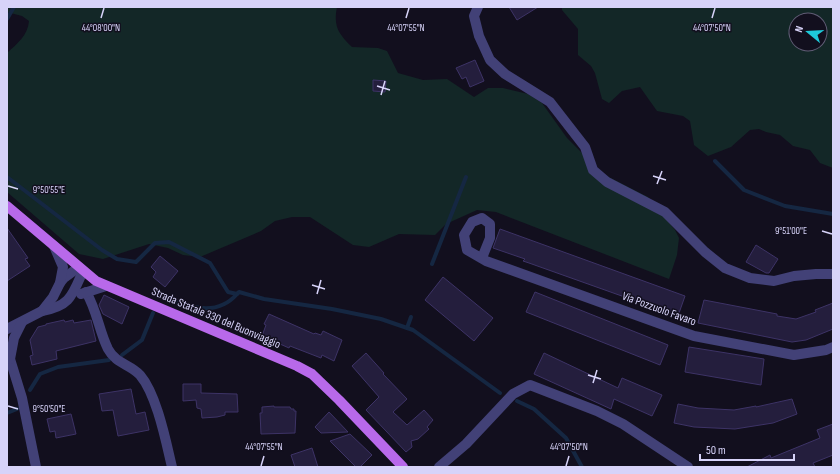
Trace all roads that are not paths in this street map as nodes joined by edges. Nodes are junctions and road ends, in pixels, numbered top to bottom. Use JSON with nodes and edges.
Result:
{"nodes":[{"id":1,"x":478,"y":7,"type":"edge"},
{"id":2,"x":7,"y":206,"type":"edge"},
{"id":3,"x":54,"y":246,"type":"junction"},
{"id":4,"x":482,"y":258,"type":"dead end"},
{"id":5,"x":81,"y":269,"type":"junction"},
{"id":6,"x":833,"y":274,"type":"edge"},
{"id":7,"x":60,"y":283,"type":"junction"},
{"id":8,"x":106,"y":286,"type":"junction"},
{"id":9,"x":86,"y":292,"type":"junction"},
{"id":10,"x":72,"y":296,"type":"junction"},
{"id":11,"x":42,"y":311,"type":"junction"},
{"id":12,"x":22,"y":322,"type":"junction"},
{"id":13,"x":7,"y":329,"type":"edge"},
{"id":14,"x":833,"y":347,"type":"edge"},
{"id":15,"x":9,"y":356,"type":"edge"},
{"id":16,"x":36,"y":467,"type":"edge"},
{"id":17,"x":172,"y":467,"type":"edge"},
{"id":18,"x":403,"y":467,"type":"edge"},
{"id":19,"x":439,"y":467,"type":"edge"},
{"id":20,"x":688,"y":467,"type":"edge"}],
"edges":[{"from":1,"to":6,"type":"street"},
{"from":2,"to":3,"type":"main road","name":"Strada Statale 330 del Buonviaggio"},
{"from":3,"to":5,"type":"main road","name":"Strada Statale 330 del Buonviaggio"},
{"from":3,"to":7,"type":"street"},
{"from":4,"to":14,"type":"street","name":"Via Pozzuolo Favaro"},
{"from":5,"to":7,"type":"street"},
{"from":5,"to":8,"type":"main road","name":"Strada Statale 330 del Buonviaggio"},
{"from":5,"to":10,"type":"street"},
{"from":7,"to":11,"type":"street"},
{"from":8,"to":9,"type":"street"},
{"from":8,"to":18,"type":"main road","name":"Strada Statale 330 del Buonviaggio"},
{"from":9,"to":10,"type":"street"},
{"from":9,"to":17,"type":"street"},
{"from":10,"to":11,"type":"street"},
{"from":11,"to":12,"type":"street"},
{"from":12,"to":13,"type":"street"},
{"from":12,"to":15,"type":"street"},
{"from":15,"to":16,"type":"street"},
{"from":19,"to":20,"type":"street"}]}
